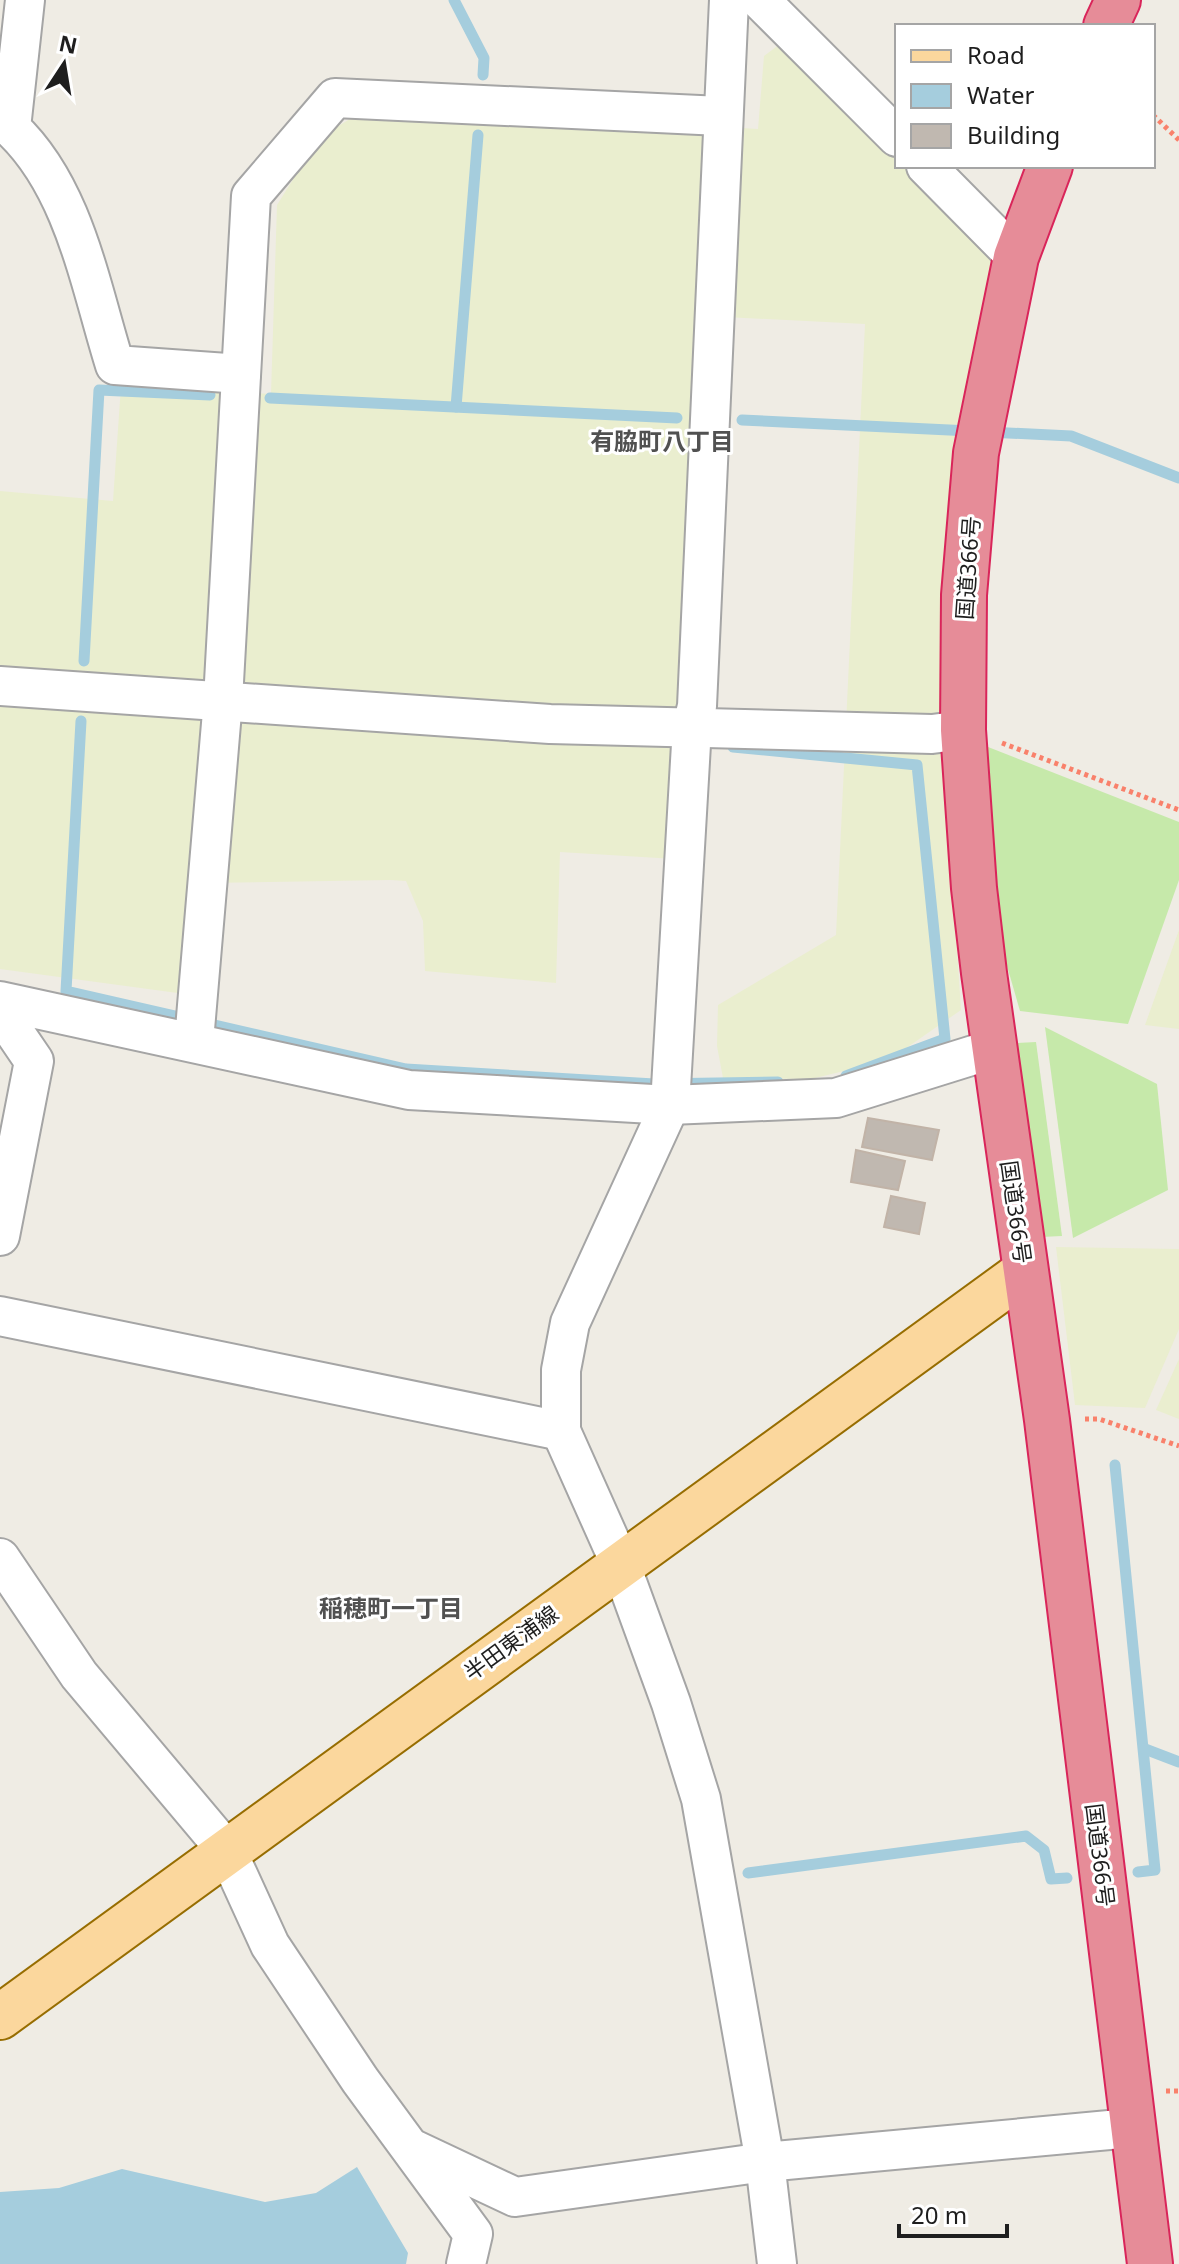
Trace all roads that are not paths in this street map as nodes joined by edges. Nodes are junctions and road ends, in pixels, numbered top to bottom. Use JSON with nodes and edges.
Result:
{"nodes":[{"id":1,"x":25,"y":0,"type":"edge"},
{"id":2,"x":729,"y":0,"type":"edge"},
{"id":3,"x":760,"y":0,"type":"edge"},
{"id":4,"x":1118,"y":0,"type":"edge"},
{"id":5,"x":1107,"y":24,"type":"edge"},
{"id":6,"x":721,"y":116,"type":"junction"},
{"id":7,"x":895,"y":135,"type":"edge"},
{"id":8,"x":928,"y":168,"type":"edge"},
{"id":9,"x":1049,"y":168,"type":"edge"},
{"id":10,"x":1016,"y":257,"type":"junction"},
{"id":11,"x":241,"y":374,"type":"junction"},
{"id":12,"x":0,"y":686,"type":"edge"},
{"id":13,"x":223,"y":700,"type":"junction"},
{"id":14,"x":692,"y":727,"type":"junction"},
{"id":15,"x":963,"y":730,"type":"junction"},
{"id":16,"x":0,"y":1001,"type":"edge"},
{"id":17,"x":0,"y":1011,"type":"edge"},
{"id":18,"x":194,"y":1039,"type":"junction"},
{"id":19,"x":993,"y":1049,"type":"junction"},
{"id":20,"x":670,"y":1103,"type":"junction"},
{"id":21,"x":0,"y":1236,"type":"edge"},
{"id":22,"x":1024,"y":1272,"type":"junction"},
{"id":23,"x":0,"y":1316,"type":"edge"},
{"id":24,"x":561,"y":1431,"type":"junction"},
{"id":25,"x":0,"y":1558,"type":"edge"},
{"id":26,"x":620,"y":1563,"type":"junction"},
{"id":27,"x":227,"y":1851,"type":"junction"},
{"id":28,"x":0,"y":2017,"type":"edge"},
{"id":29,"x":1131,"y":2128,"type":"junction"},
{"id":30,"x":413,"y":2149,"type":"junction"},
{"id":31,"x":765,"y":2162,"type":"junction"},
{"id":32,"x":466,"y":2264,"type":"edge"},
{"id":33,"x":777,"y":2264,"type":"edge"},
{"id":34,"x":1150,"y":2264,"type":"edge"}],
"edges":[{"from":1,"to":11,"type":"street"},
{"from":2,"to":6,"type":"street"},
{"from":3,"to":7,"type":"street"},
{"from":4,"to":5,"type":"highway"},
{"from":6,"to":11,"type":"street"},
{"from":6,"to":14,"type":"street"},
{"from":8,"to":10,"type":"street"},
{"from":9,"to":10,"type":"highway","name":"国道366号"},
{"from":10,"to":15,"type":"highway","name":"国道366号"},
{"from":11,"to":13,"type":"street"},
{"from":12,"to":13,"type":"street"},
{"from":13,"to":14,"type":"street"},
{"from":13,"to":18,"type":"street"},
{"from":14,"to":15,"type":"street"},
{"from":14,"to":20,"type":"street"},
{"from":15,"to":19,"type":"highway","name":"国道366号"},
{"from":16,"to":18,"type":"street"},
{"from":17,"to":21,"type":"street"},
{"from":18,"to":20,"type":"street"},
{"from":19,"to":20,"type":"street"},
{"from":19,"to":22,"type":"highway","name":"国道366号"},
{"from":20,"to":24,"type":"street"},
{"from":22,"to":26,"type":"main road","name":"半田東浦線"},
{"from":22,"to":29,"type":"highway","name":"国道366号"},
{"from":23,"to":24,"type":"street"},
{"from":24,"to":26,"type":"street"},
{"from":25,"to":27,"type":"street"},
{"from":26,"to":27,"type":"main road","name":"半田東浦線"},
{"from":26,"to":31,"type":"street"},
{"from":27,"to":28,"type":"main road","name":"半田東浦線"},
{"from":27,"to":30,"type":"street"},
{"from":29,"to":31,"type":"street"},
{"from":29,"to":34,"type":"highway","name":"国道366号"},
{"from":30,"to":31,"type":"street"},
{"from":30,"to":32,"type":"street"},
{"from":31,"to":33,"type":"street"}]}
